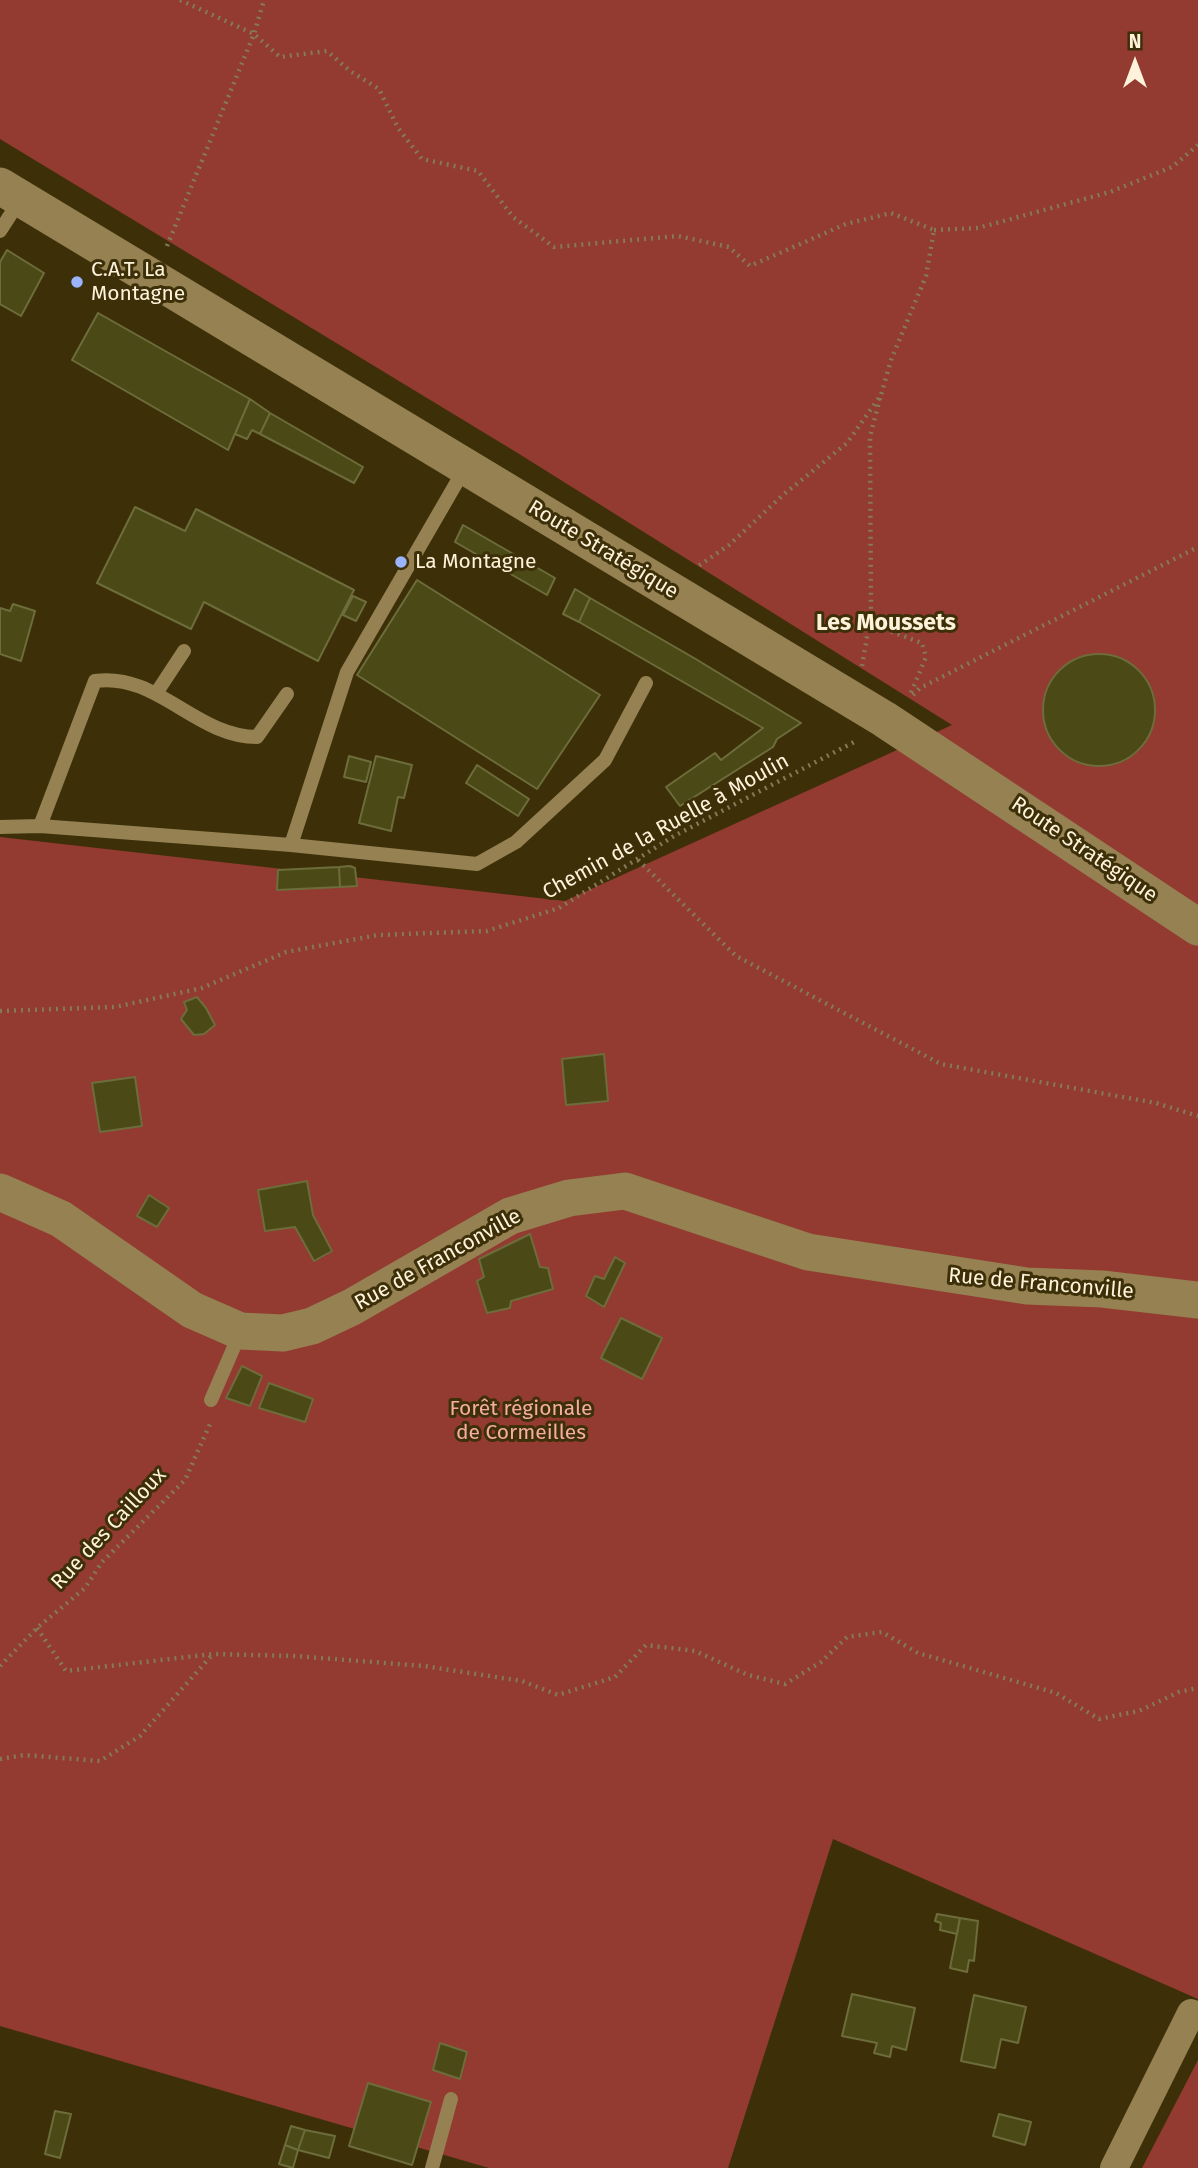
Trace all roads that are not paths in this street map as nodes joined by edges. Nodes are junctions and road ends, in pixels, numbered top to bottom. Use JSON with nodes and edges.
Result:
{"nodes":[{"id":1,"x":10,"y":192,"type":"edge"},
{"id":2,"x":0,"y":231,"type":"edge"},
{"id":3,"x":466,"y":468,"type":"junction"},
{"id":4,"x":184,"y":651,"type":"dead end"},
{"id":5,"x":646,"y":683,"type":"dead end"},
{"id":6,"x":157,"y":692,"type":"junction"},
{"id":7,"x":287,"y":694,"type":"dead end"},
{"id":8,"x":40,"y":826,"type":"junction"},
{"id":9,"x":0,"y":827,"type":"edge"},
{"id":10,"x":291,"y":845,"type":"junction"},
{"id":11,"x":1198,"y":927,"type":"edge"},
{"id":12,"x":0,"y":1192,"type":"edge"},
{"id":13,"x":1198,"y":1300,"type":"edge"},
{"id":14,"x":240,"y":1331,"type":"junction"},
{"id":15,"x":211,"y":1400,"type":"road end"},
{"id":16,"x":1191,"y":2013,"type":"dead end"},
{"id":17,"x":451,"y":2099,"type":"dead end"},
{"id":18,"x":432,"y":2168,"type":"edge"},
{"id":19,"x":1114,"y":2168,"type":"edge"}],
"edges":[{"from":1,"to":2,"type":"lane"},
{"from":1,"to":3,"type":"street","name":"Route Stratégique"},
{"from":3,"to":10,"type":"lane"},
{"from":3,"to":11,"type":"street","name":"Route Stratégique"},
{"from":4,"to":6,"type":"lane"},
{"from":5,"to":10,"type":"lane"},
{"from":6,"to":7,"type":"lane"},
{"from":6,"to":8,"type":"lane"},
{"from":8,"to":9,"type":"lane"},
{"from":8,"to":10,"type":"lane"},
{"from":12,"to":14,"type":"street","name":"Rue de Franconville"},
{"from":13,"to":14,"type":"street","name":"Rue de Franconville"},
{"from":14,"to":15,"type":"lane"},
{"from":16,"to":19,"type":"street"},
{"from":17,"to":18,"type":"lane"}]}
